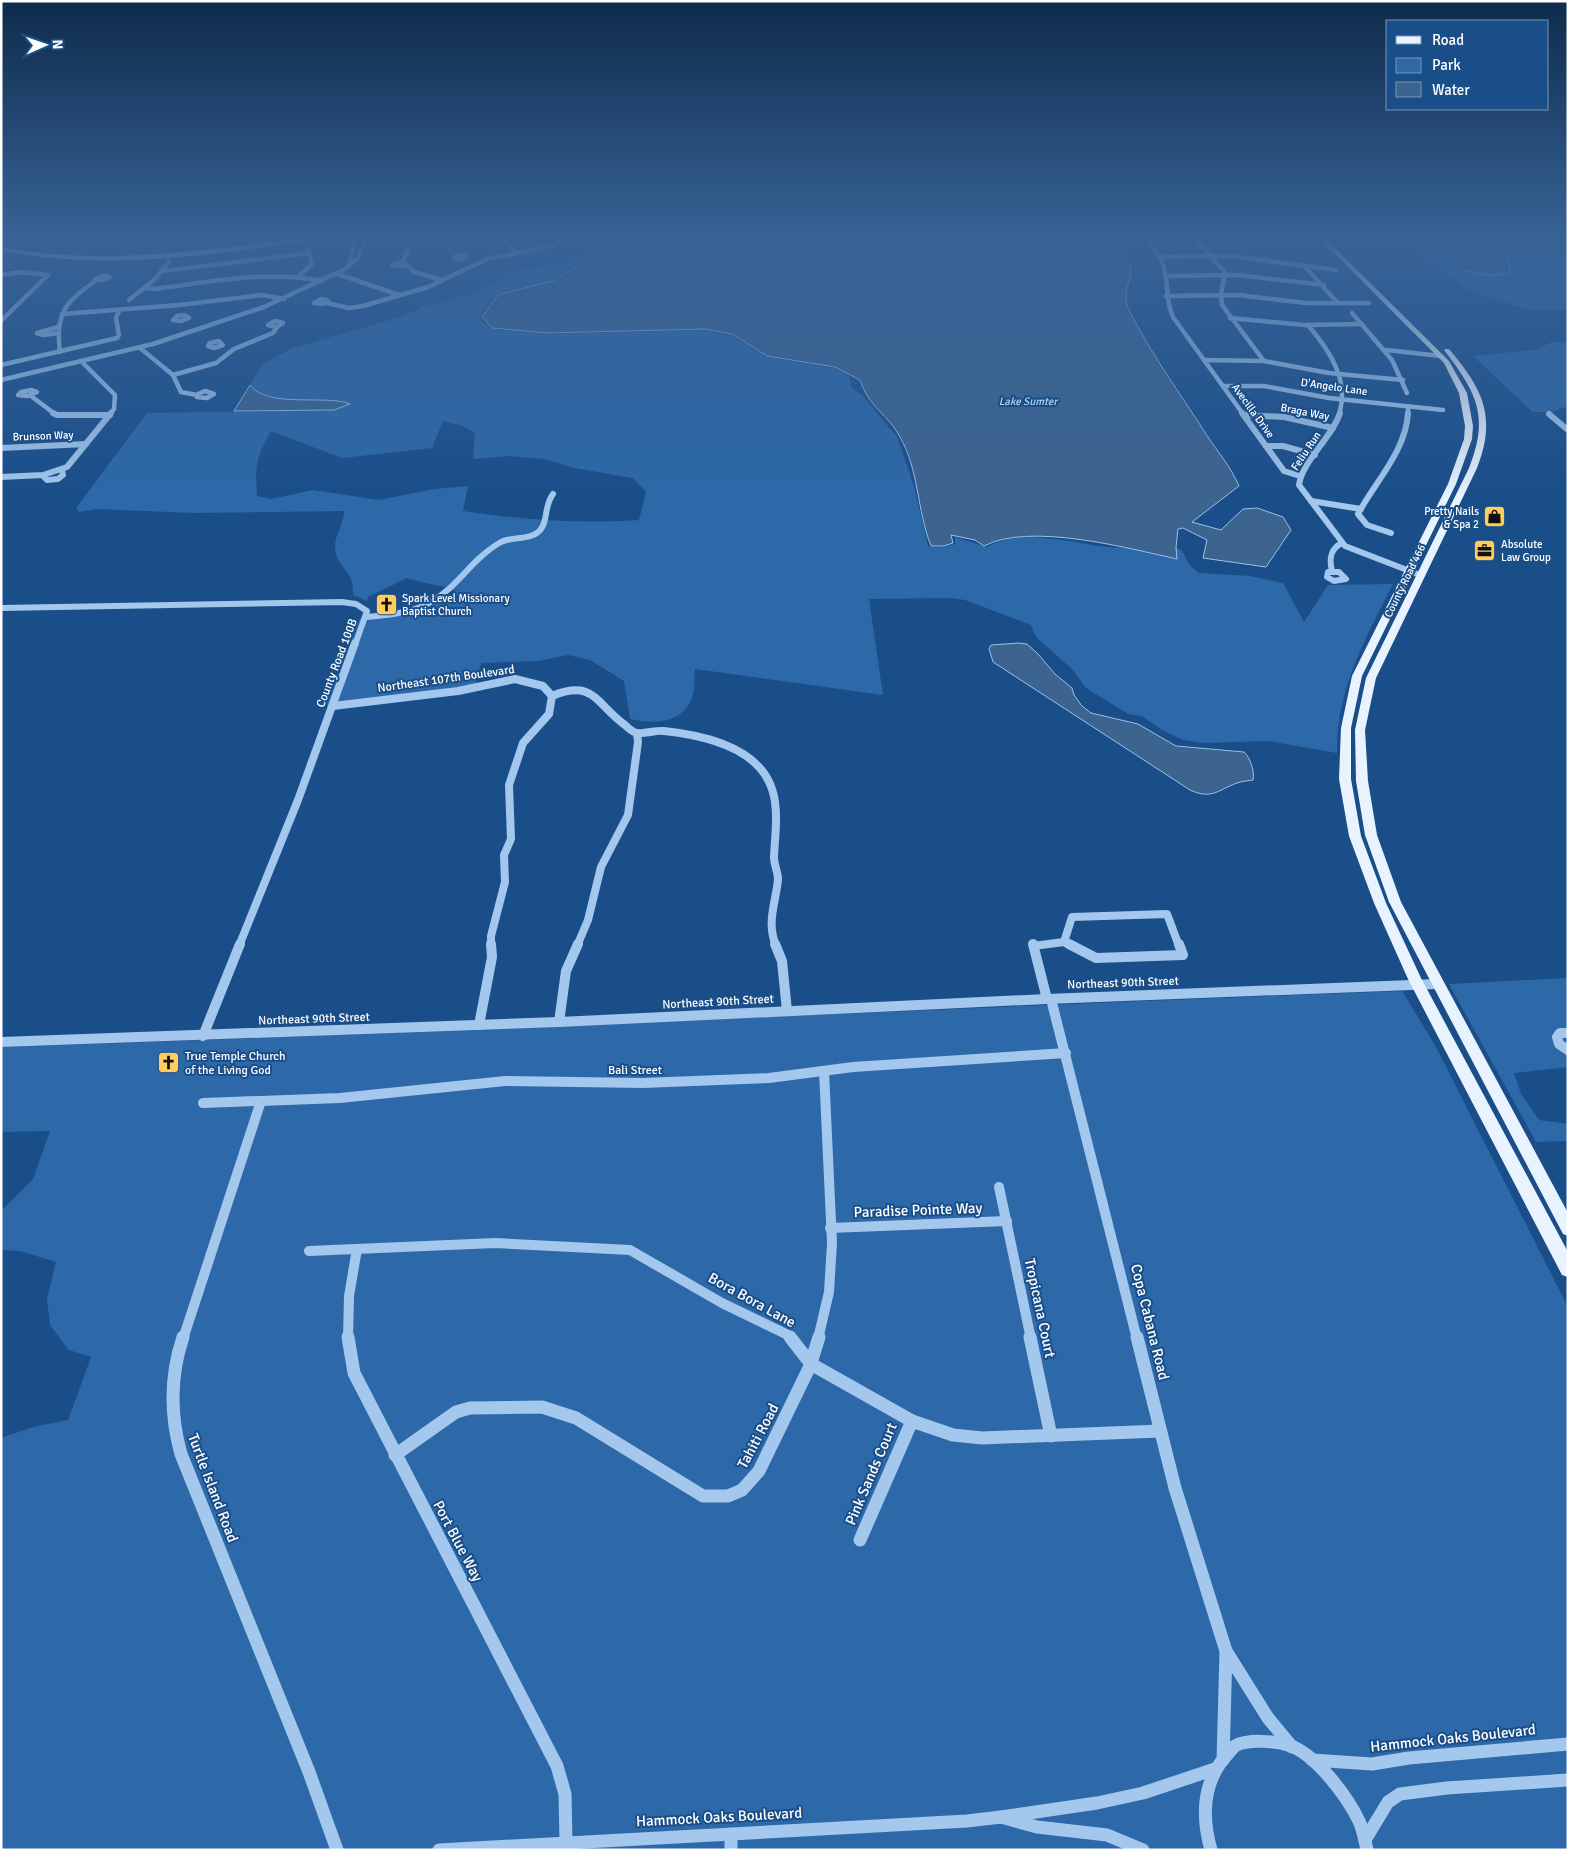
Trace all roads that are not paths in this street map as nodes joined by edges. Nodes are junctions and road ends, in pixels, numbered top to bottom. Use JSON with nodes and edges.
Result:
{"nodes":[{"id":1,"x":59,"y":323,"type":"edge"},
{"id":2,"x":117,"y":323,"type":"edge"},
{"id":3,"x":220,"y":323,"type":"edge"},
{"id":4,"x":1178,"y":323,"type":"edge"},
{"id":5,"x":1234,"y":323,"type":"edge"},
{"id":6,"x":1290,"y":323,"type":"edge"},
{"id":7,"x":1410,"y":323,"type":"edge"},
{"id":8,"x":1420,"y":323,"type":"edge"},
{"id":9,"x":1362,"y":324,"type":"joint"},
{"id":10,"x":1308,"y":325,"type":"junction"},
{"id":11,"x":58,"y":327,"type":"junction"},
{"id":12,"x":277,"y":327,"type":"dead end"},
{"id":13,"x":58,"y":333,"type":"junction"},
{"id":14,"x":1432,"y":345,"type":"junction"},
{"id":15,"x":221,"y":346,"type":"dead end"},
{"id":16,"x":140,"y":348,"type":"junction"},
{"id":17,"x":234,"y":349,"type":"junction"},
{"id":18,"x":1386,"y":350,"type":"junction"},
{"id":19,"x":1409,"y":351,"type":"junction"},
{"id":20,"x":60,"y":352,"type":"junction"},
{"id":21,"x":1442,"y":356,"type":"junction"},
{"id":22,"x":1204,"y":360,"type":"junction"},
{"id":23,"x":1264,"y":361,"type":"junction"},
{"id":24,"x":83,"y":363,"type":"junction"},
{"id":25,"x":1,"y":365,"type":"edge"},
{"id":26,"x":1339,"y":374,"type":"junction"},
{"id":27,"x":173,"y":375,"type":"junction"},
{"id":28,"x":2,"y":379,"type":"edge"},
{"id":29,"x":1403,"y":380,"type":"junction"},
{"id":30,"x":1223,"y":386,"type":"junction"},
{"id":31,"x":1407,"y":393,"type":"dead end"},
{"id":32,"x":197,"y":395,"type":"dead end"},
{"id":33,"x":31,"y":396,"type":"dead end"},
{"id":34,"x":1342,"y":400,"type":"junction"},
{"id":35,"x":1408,"y":406,"type":"junction"},
{"id":36,"x":1442,"y":410,"type":"dead end"},
{"id":37,"x":1549,"y":414,"type":"dead end"},
{"id":38,"x":110,"y":415,"type":"junction"},
{"id":39,"x":1244,"y":415,"type":"junction"},
{"id":40,"x":1333,"y":428,"type":"junction"},
{"id":41,"x":1566,"y":428,"type":"edge"},
{"id":42,"x":86,"y":444,"type":"junction"},
{"id":43,"x":1266,"y":446,"type":"junction"},
{"id":44,"x":1,"y":448,"type":"edge"},
{"id":45,"x":1315,"y":455,"type":"junction"},
{"id":46,"x":1300,"y":476,"type":"junction"},
{"id":47,"x":1,"y":477,"type":"edge"},
{"id":48,"x":553,"y":494,"type":"dead end"},
{"id":49,"x":1311,"y":501,"type":"junction"},
{"id":50,"x":1361,"y":509,"type":"junction"},
{"id":51,"x":1391,"y":533,"type":"dead end"},
{"id":52,"x":1342,"y":543,"type":"junction"},
{"id":53,"x":1332,"y":571,"type":"dead end"},
{"id":54,"x":1408,"y":571,"type":"junction"},
{"id":55,"x":1420,"y":575,"type":"junction"},
{"id":56,"x":1,"y":608,"type":"edge"},
{"id":57,"x":366,"y":618,"type":"junction"},
{"id":58,"x":552,"y":696,"type":"junction"},
{"id":59,"x":333,"y":706,"type":"junction"},
{"id":60,"x":636,"y":733,"type":"junction"},
{"id":61,"x":1064,"y":942,"type":"junction"},
{"id":62,"x":1436,"y":984,"type":"junction"},
{"id":63,"x":1418,"y":985,"type":"junction"},
{"id":64,"x":1049,"y":999,"type":"junction"},
{"id":65,"x":787,"y":1011,"type":"junction"},
{"id":66,"x":559,"y":1022,"type":"junction"},
{"id":67,"x":479,"y":1025,"type":"junction"},
{"id":68,"x":1568,"y":1033,"type":"edge"},
{"id":69,"x":203,"y":1036,"type":"junction"},
{"id":70,"x":1,"y":1042,"type":"edge"},
{"id":71,"x":1568,"y":1050,"type":"edge"},
{"id":72,"x":1066,"y":1053,"type":"junction"},
{"id":73,"x":824,"y":1071,"type":"junction"},
{"id":74,"x":261,"y":1101,"type":"junction"},
{"id":75,"x":203,"y":1103,"type":"dead end"},
{"id":76,"x":999,"y":1187,"type":"dead end"},
{"id":77,"x":1564,"y":1215,"type":"edge"},
{"id":78,"x":1539,"y":1216,"type":"junction"},
{"id":79,"x":1007,"y":1221,"type":"junction"},
{"id":80,"x":830,"y":1228,"type":"junction"},
{"id":81,"x":1568,"y":1229,"type":"edge"},
{"id":82,"x":357,"y":1249,"type":"junction"},
{"id":83,"x":309,"y":1251,"type":"dead end"},
{"id":84,"x":1568,"y":1270,"type":"edge"},
{"id":85,"x":811,"y":1364,"type":"junction"},
{"id":86,"x":912,"y":1421,"type":"junction"},
{"id":87,"x":1160,"y":1431,"type":"junction"},
{"id":88,"x":1051,"y":1436,"type":"junction"},
{"id":89,"x":395,"y":1455,"type":"junction"},
{"id":90,"x":860,"y":1540,"type":"dead end"},
{"id":91,"x":1226,"y":1651,"type":"junction"},
{"id":92,"x":1568,"y":1744,"type":"edge"},
{"id":93,"x":1292,"y":1747,"type":"junction"},
{"id":94,"x":1312,"y":1760,"type":"junction"},
{"id":95,"x":1219,"y":1764,"type":"junction"},
{"id":96,"x":1568,"y":1780,"type":"edge"},
{"id":97,"x":1001,"y":1817,"type":"junction"},
{"id":98,"x":731,"y":1834,"type":"junction"},
{"id":99,"x":566,"y":1842,"type":"junction"},
{"id":100,"x":1366,"y":1845,"type":"edge"},
{"id":101,"x":337,"y":1850,"type":"edge"},
{"id":102,"x":439,"y":1850,"type":"edge"},
{"id":103,"x":731,"y":1850,"type":"edge"},
{"id":104,"x":1143,"y":1850,"type":"edge"},
{"id":105,"x":1211,"y":1850,"type":"edge"}],
"edges":[{"from":1,"to":11,"type":"street"},
{"from":2,"to":20,"type":"street"},
{"from":3,"to":16,"type":"street"},
{"from":4,"to":22,"type":"street","name":"Avecilla Drive"},
{"from":5,"to":23,"type":"street"},
{"from":6,"to":10,"type":"street"},
{"from":7,"to":14,"type":"main road","name":"County Road 466"},
{"from":8,"to":55,"type":"main road","name":"County Road 466"},
{"from":9,"to":10,"type":"street"},
{"from":9,"to":18,"type":"street"},
{"from":10,"to":26,"type":"street","name":"Feliu Run"},
{"from":11,"to":13,"type":"street"},
{"from":11,"to":13,"type":"street"},
{"from":12,"to":17,"type":"street"},
{"from":13,"to":20,"type":"street"},
{"from":14,"to":19,"type":"street"},
{"from":14,"to":21,"type":"main road","name":"County Road 466"},
{"from":15,"to":17,"type":"street"},
{"from":16,"to":24,"type":"street"},
{"from":16,"to":27,"type":"street"},
{"from":17,"to":27,"type":"street"},
{"from":18,"to":19,"type":"street"},
{"from":18,"to":29,"type":"street"},
{"from":19,"to":21,"type":"street"},
{"from":20,"to":25,"type":"street"},
{"from":21,"to":54,"type":"main road","name":"County Road 466"},
{"from":22,"to":23,"type":"street"},
{"from":22,"to":30,"type":"street","name":"Avecilla Drive"},
{"from":23,"to":26,"type":"street"},
{"from":24,"to":28,"type":"street"},
{"from":24,"to":38,"type":"street"},
{"from":26,"to":29,"type":"street"},
{"from":26,"to":34,"type":"street","name":"Feliu Run"},
{"from":27,"to":32,"type":"street"},
{"from":29,"to":31,"type":"street"},
{"from":30,"to":34,"type":"street","name":"D'Angelo Lane"},
{"from":30,"to":39,"type":"street","name":"Avecilla Drive"},
{"from":33,"to":38,"type":"street"},
{"from":34,"to":35,"type":"street","name":"D'Angelo Lane"},
{"from":34,"to":40,"type":"street","name":"Feliu Run"},
{"from":35,"to":36,"type":"street","name":"D'Angelo Lane"},
{"from":35,"to":50,"type":"street"},
{"from":37,"to":41,"type":"street"},
{"from":38,"to":42,"type":"street"},
{"from":39,"to":40,"type":"street","name":"Braga Way"},
{"from":39,"to":43,"type":"street","name":"Avecilla Drive"},
{"from":40,"to":45,"type":"street","name":"Feliu Run"},
{"from":42,"to":44,"type":"street","name":"Brunson Way"},
{"from":42,"to":47,"type":"street"},
{"from":43,"to":45,"type":"street"},
{"from":43,"to":46,"type":"street","name":"Avecilla Drive"},
{"from":45,"to":46,"type":"street","name":"Feliu Run"},
{"from":46,"to":49,"type":"street","name":"Feliu Run"},
{"from":48,"to":57,"type":"street"},
{"from":49,"to":50,"type":"street"},
{"from":49,"to":52,"type":"street","name":"Feliu Run"},
{"from":50,"to":51,"type":"street"},
{"from":52,"to":53,"type":"street"},
{"from":52,"to":54,"type":"street","name":"Feliu Run"},
{"from":54,"to":55,"type":"street"},
{"from":54,"to":63,"type":"main road","name":"County Road 466"},
{"from":55,"to":62,"type":"main road","name":"County Road 466"},
{"from":56,"to":57,"type":"street","name":"County Road 100B"},
{"from":57,"to":59,"type":"street","name":"County Road 100B"},
{"from":58,"to":59,"type":"street","name":"Northeast 107th Boulevard"},
{"from":58,"to":60,"type":"street"},
{"from":58,"to":67,"type":"street"},
{"from":59,"to":69,"type":"street","name":"County Road 100B"},
{"from":60,"to":65,"type":"street"},
{"from":60,"to":66,"type":"street"},
{"from":61,"to":61,"type":"street"},
{"from":61,"to":64,"type":"street","name":"Copa Cabana Road"},
{"from":62,"to":63,"type":"street","name":"Northeast 90th Street"},
{"from":62,"to":77,"type":"main road","name":"County Road 466"},
{"from":63,"to":64,"type":"street","name":"Northeast 90th Street"},
{"from":63,"to":78,"type":"main road","name":"County Road 466"},
{"from":64,"to":65,"type":"street","name":"Northeast 90th Street"},
{"from":64,"to":72,"type":"street","name":"Copa Cabana Road"},
{"from":65,"to":66,"type":"street","name":"Northeast 90th Street"},
{"from":66,"to":67,"type":"street","name":"Northeast 90th Street"},
{"from":67,"to":69,"type":"street","name":"Northeast 90th Street"},
{"from":68,"to":71,"type":"street"},
{"from":69,"to":70,"type":"street","name":"Northeast 90th Street"},
{"from":72,"to":73,"type":"street","name":"Bali Street"},
{"from":72,"to":87,"type":"street","name":"Copa Cabana Road"},
{"from":73,"to":74,"type":"street","name":"Bali Street"},
{"from":73,"to":80,"type":"street","name":"Tahiti Road"},
{"from":74,"to":75,"type":"street","name":"Bali Street"},
{"from":74,"to":101,"type":"street","name":"Turtle Island Road"},
{"from":76,"to":79,"type":"street","name":"Tropicana Court"},
{"from":77,"to":78,"type":"street"},
{"from":77,"to":81,"type":"main road","name":"County Road 466"},
{"from":78,"to":84,"type":"main road","name":"County Road 466"},
{"from":79,"to":80,"type":"street","name":"Paradise Pointe Way"},
{"from":79,"to":88,"type":"street","name":"Tropicana Court"},
{"from":80,"to":85,"type":"street","name":"Tahiti Road"},
{"from":82,"to":83,"type":"street","name":"Bora Bora Lane"},
{"from":82,"to":85,"type":"street","name":"Bora Bora Lane"},
{"from":82,"to":89,"type":"street","name":"Port Blue Way"},
{"from":85,"to":86,"type":"street","name":"Bora Bora Lane"},
{"from":85,"to":89,"type":"street","name":"Tahiti Road"},
{"from":86,"to":88,"type":"street","name":"Bora Bora Lane"},
{"from":86,"to":90,"type":"street","name":"Pink Sands Court"},
{"from":87,"to":88,"type":"street","name":"Bora Bora Lane"},
{"from":87,"to":91,"type":"street","name":"Copa Cabana Road"},
{"from":89,"to":99,"type":"street","name":"Port Blue Way"},
{"from":91,"to":93,"type":"street","name":"Copa Cabana Road"},
{"from":91,"to":95,"type":"street","name":"Copa Cabana Road"},
{"from":92,"to":94,"type":"street","name":"Hammock Oaks Boulevard"},
{"from":93,"to":94,"type":"street"},
{"from":93,"to":95,"type":"street"},
{"from":94,"to":100,"type":"street"},
{"from":95,"to":97,"type":"street","name":"Hammock Oaks Boulevard"},
{"from":95,"to":105,"type":"street"},
{"from":96,"to":100,"type":"street"},
{"from":97,"to":98,"type":"street","name":"Hammock Oaks Boulevard"},
{"from":97,"to":104,"type":"street","name":"Hammock Oaks Boulevard"},
{"from":98,"to":99,"type":"street","name":"Hammock Oaks Boulevard"},
{"from":98,"to":103,"type":"street"},
{"from":99,"to":102,"type":"street","name":"Hammock Oaks Boulevard"}]}
